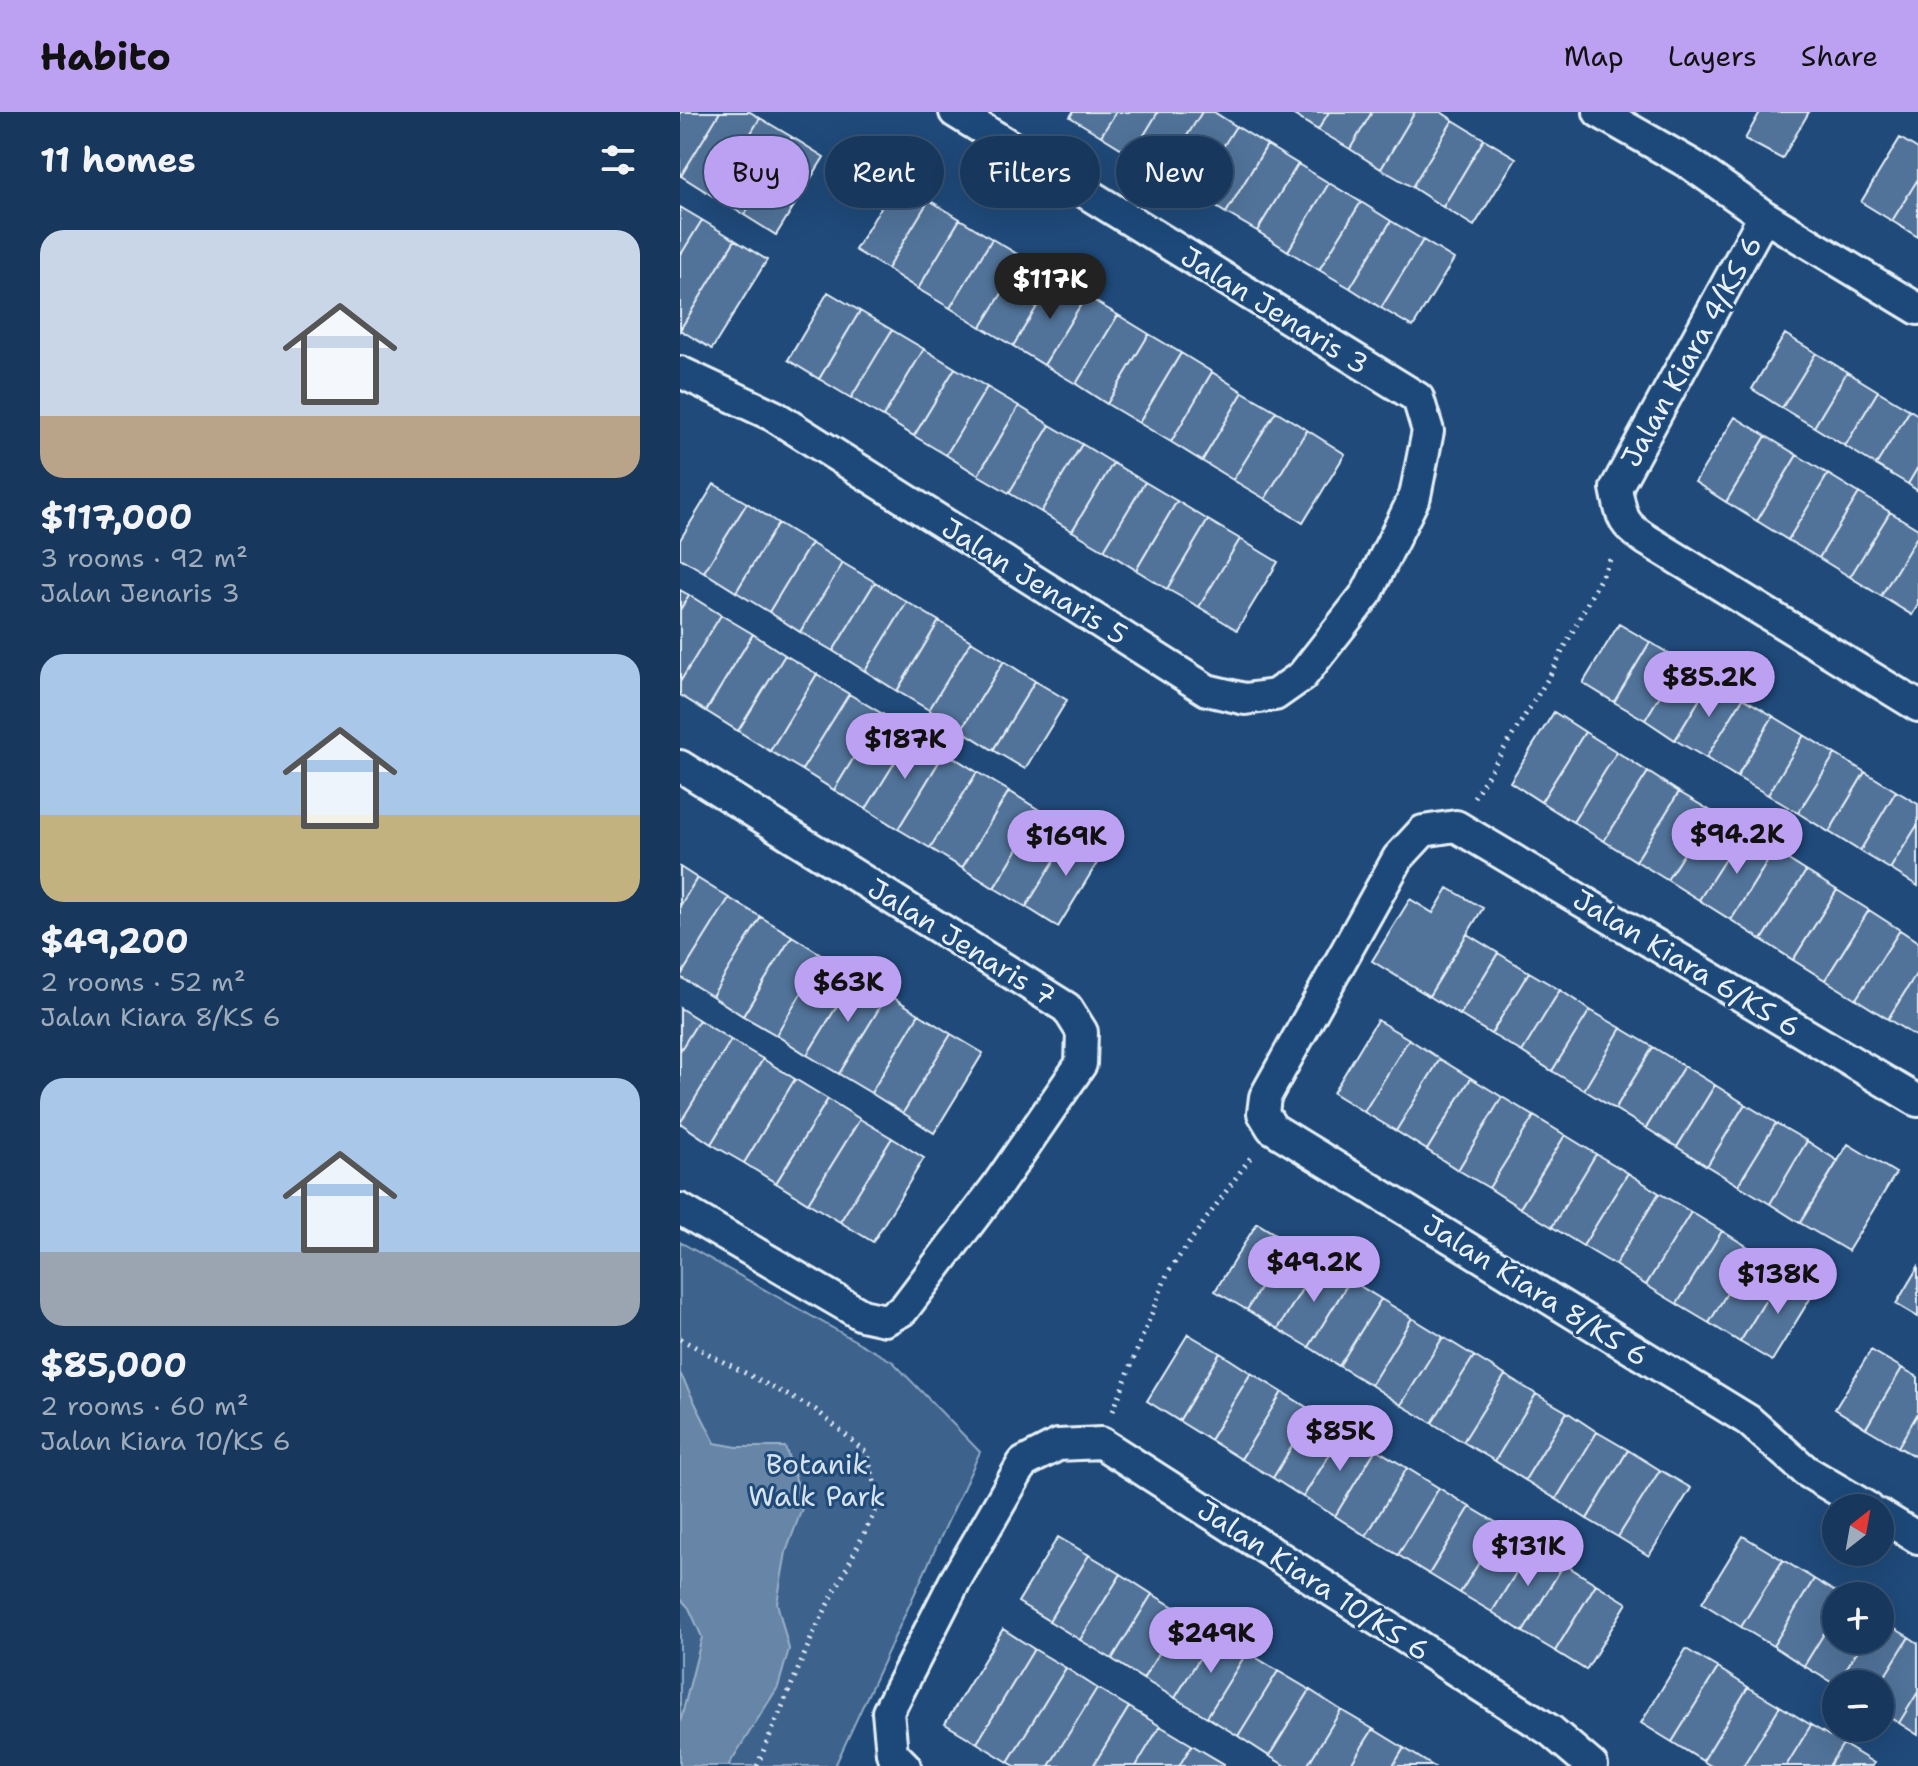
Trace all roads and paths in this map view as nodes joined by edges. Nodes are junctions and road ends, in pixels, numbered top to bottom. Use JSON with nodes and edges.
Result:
{"nodes":[{"id":1,"x":955,"y":112,"type":"edge"},
{"id":2,"x":1599,"y":112,"type":"edge"},
{"id":3,"x":1764,"y":216,"type":"junction"},
{"id":4,"x":1918,"y":309,"type":"edge"},
{"id":5,"x":680,"y":372,"type":"edge"},
{"id":6,"x":1627,"y":527,"type":"junction"},
{"id":7,"x":1367,"y":593,"type":"joint"},
{"id":8,"x":1918,"y":706,"type":"edge"},
{"id":9,"x":680,"y":766,"type":"edge"},
{"id":10,"x":1456,"y":826,"type":"junction"},
{"id":11,"x":1918,"y":1101,"type":"edge"},
{"id":12,"x":1272,"y":1128,"type":"junction"},
{"id":13,"x":680,"y":1209,"type":"edge"},
{"id":14,"x":680,"y":1339,"type":"edge"},
{"id":15,"x":1101,"y":1443,"type":"junction"},
{"id":16,"x":1845,"y":1494,"type":"edge"},
{"id":17,"x":1894,"y":1523,"type":"edge"},
{"id":18,"x":1918,"y":1538,"type":"edge"},
{"id":19,"x":757,"y":1766,"type":"edge"},
{"id":20,"x":905,"y":1766,"type":"edge"},
{"id":21,"x":1592,"y":1766,"type":"edge"}],
"edges":[{"from":1,"to":7,"type":"street","name":"Jalan Jenaris 3"},
{"from":2,"to":3,"type":"street"},
{"from":3,"to":4,"type":"street"},
{"from":3,"to":6,"type":"street","name":"Jalan Kiara 4/KS 6"},
{"from":5,"to":7,"type":"street","name":"Jalan Jenaris 5"},
{"from":6,"to":8,"type":"street"},
{"from":6,"to":10,"type":"path"},
{"from":9,"to":13,"type":"street","name":"Jalan Jenaris 7"},
{"from":10,"to":11,"type":"street","name":"Jalan Kiara 6/KS 6"},
{"from":10,"to":12,"type":"street"},
{"from":12,"to":15,"type":"path"},
{"from":12,"to":16,"type":"street","name":"Jalan Kiara 8/KS 6"},
{"from":14,"to":19,"type":"path"},
{"from":15,"to":20,"type":"street"},
{"from":15,"to":21,"type":"street","name":"Jalan Kiara 10/KS 6"},
{"from":17,"to":18,"type":"street"}]}
